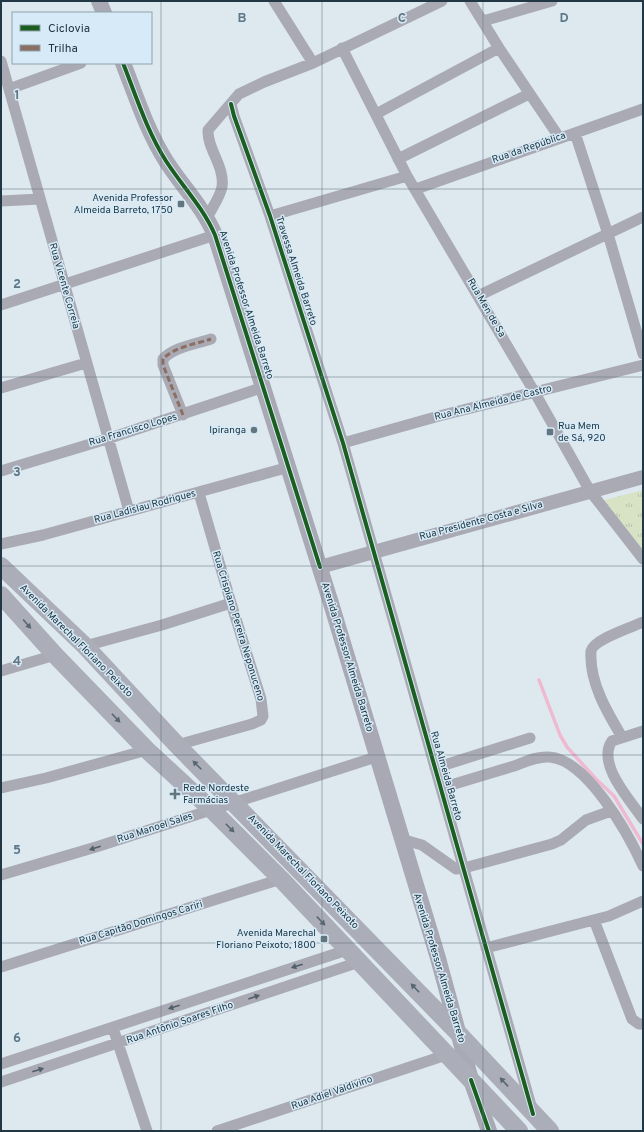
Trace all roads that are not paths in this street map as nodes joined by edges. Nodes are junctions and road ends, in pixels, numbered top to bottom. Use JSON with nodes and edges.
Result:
{"nodes":[{"id":1,"x":99,"y":1,"type":"edge"},
{"id":2,"x":274,"y":1,"type":"edge"},
{"id":3,"x":442,"y":1,"type":"edge"},
{"id":4,"x":470,"y":1,"type":"edge"},
{"id":5,"x":552,"y":1,"type":"edge"},
{"id":6,"x":104,"y":12,"type":"edge"},
{"id":7,"x":483,"y":21,"type":"junction"},
{"id":8,"x":342,"y":48,"type":"junction"},
{"id":9,"x":499,"y":48,"type":"junction"},
{"id":10,"x":1,"y":61,"type":"edge"},
{"id":11,"x":313,"y":63,"type":"junction"},
{"id":12,"x":78,"y":64,"type":"edge"},
{"id":13,"x":123,"y":64,"type":"edge"},
{"id":14,"x":10,"y":89,"type":"junction"},
{"id":15,"x":529,"y":94,"type":"junction"},
{"id":16,"x":231,"y":104,"type":"junction"},
{"id":17,"x":643,"y":109,"type":"edge"},
{"id":18,"x":376,"y":114,"type":"junction"},
{"id":19,"x":575,"y":133,"type":"junction"},
{"id":20,"x":559,"y":137,"type":"junction"},
{"id":21,"x":398,"y":159,"type":"junction"},
{"id":22,"x":407,"y":176,"type":"junction"},
{"id":23,"x":416,"y":188,"type":"junction"},
{"id":24,"x":40,"y":199,"type":"junction"},
{"id":25,"x":1,"y":201,"type":"edge"},
{"id":26,"x":270,"y":216,"type":"junction"},
{"id":27,"x":643,"y":217,"type":"edge"},
{"id":28,"x":208,"y":218,"type":"junction"},
{"id":29,"x":608,"y":234,"type":"junction"},
{"id":30,"x":215,"y":235,"type":"junction"},
{"id":31,"x":65,"y":285,"type":"junction"},
{"id":32,"x":478,"y":296,"type":"junction"},
{"id":33,"x":1,"y":305,"type":"edge"},
{"id":34,"x":211,"y":339,"type":"dead end"},
{"id":35,"x":643,"y":354,"type":"edge"},
{"id":36,"x":86,"y":363,"type":"junction"},
{"id":37,"x":643,"y":365,"type":"edge"},
{"id":38,"x":1,"y":388,"type":"edge"},
{"id":39,"x":264,"y":388,"type":"junction"},
{"id":40,"x":535,"y":393,"type":"junction"},
{"id":41,"x":183,"y":414,"type":"junction"},
{"id":42,"x":107,"y":439,"type":"junction"},
{"id":43,"x":343,"y":443,"type":"junction"},
{"id":44,"x":289,"y":467,"type":"junction"},
{"id":45,"x":1,"y":471,"type":"edge"},
{"id":46,"x":643,"y":477,"type":"edge"},
{"id":47,"x":590,"y":491,"type":"junction"},
{"id":48,"x":199,"y":493,"type":"junction"},
{"id":49,"x":128,"y":511,"type":"junction"},
{"id":50,"x":1,"y":544,"type":"edge"},
{"id":51,"x":374,"y":551,"type":"junction"},
{"id":52,"x":643,"y":559,"type":"edge"},
{"id":53,"x":1,"y":566,"type":"edge"},
{"id":54,"x":320,"y":567,"type":"junction"},
{"id":55,"x":1,"y":595,"type":"edge"},
{"id":56,"x":231,"y":603,"type":"junction"},
{"id":57,"x":643,"y":622,"type":"edge"},
{"id":58,"x":85,"y":646,"type":"junction"},
{"id":59,"x":55,"y":655,"type":"junction"},
{"id":60,"x":1,"y":671,"type":"edge"},
{"id":61,"x":643,"y":731,"type":"edge"},
{"id":62,"x":622,"y":737,"type":"junction"},
{"id":63,"x":530,"y":738,"type":"dead end"},
{"id":64,"x":177,"y":745,"type":"junction"},
{"id":65,"x":147,"y":750,"type":"junction"},
{"id":66,"x":376,"y":756,"type":"junction"},
{"id":67,"x":435,"y":768,"type":"junction"},
{"id":68,"x":1,"y":788,"type":"edge"},
{"id":69,"x":441,"y":788,"type":"junction"},
{"id":70,"x":235,"y":802,"type":"junction"},
{"id":71,"x":212,"y":810,"type":"junction"},
{"id":72,"x":611,"y":811,"type":"junction"},
{"id":73,"x":643,"y":819,"type":"edge"},
{"id":74,"x":401,"y":839,"type":"junction"},
{"id":75,"x":643,"y":866,"type":"edge"},
{"id":76,"x":464,"y":868,"type":"junction"},
{"id":77,"x":1,"y":875,"type":"edge"},
{"id":78,"x":281,"y":879,"type":"junction"},
{"id":79,"x":643,"y":901,"type":"edge"},
{"id":80,"x":594,"y":920,"type":"junction"},
{"id":81,"x":486,"y":948,"type":"junction"},
{"id":82,"x":353,"y":956,"type":"junction"},
{"id":83,"x":1,"y":967,"type":"edge"},
{"id":84,"x":643,"y":1024,"type":"edge"},
{"id":85,"x":113,"y":1028,"type":"junction"},
{"id":86,"x":460,"y":1034,"type":"junction"},
{"id":87,"x":118,"y":1044,"type":"junction"},
{"id":88,"x":446,"y":1055,"type":"junction"},
{"id":89,"x":1,"y":1064,"type":"edge"},
{"id":90,"x":471,"y":1080,"type":"junction"},
{"id":91,"x":1,"y":1082,"type":"edge"},
{"id":92,"x":533,"y":1114,"type":"junction"},
{"id":93,"x":146,"y":1131,"type":"edge"},
{"id":94,"x":218,"y":1131,"type":"edge"},
{"id":95,"x":489,"y":1131,"type":"edge"},
{"id":96,"x":519,"y":1131,"type":"edge"},
{"id":97,"x":550,"y":1131,"type":"edge"}],
"edges":[{"from":1,"to":6,"type":"main road"},
{"from":2,"to":11,"type":"street"},
{"from":3,"to":8,"type":"street"},
{"from":4,"to":7,"type":"street"},
{"from":5,"to":7,"type":"street"},
{"from":7,"to":9,"type":"street"},
{"from":8,"to":11,"type":"street"},
{"from":8,"to":18,"type":"street","name":"Rua Men de Sa"},
{"from":9,"to":15,"type":"street"},
{"from":9,"to":18,"type":"street"},
{"from":10,"to":14,"type":"street","name":"Rua Vicente Correia"},
{"from":11,"to":16,"type":"street"},
{"from":12,"to":14,"type":"street"},
{"from":13,"to":28,"type":"main road","name":"Avenida Professor Almeida Barreto"},
{"from":14,"to":24,"type":"street","name":"Rua Vicente Correia"},
{"from":15,"to":20,"type":"street"},
{"from":15,"to":21,"type":"street"},
{"from":16,"to":26,"type":"street","name":"Travessa Almeida Barreto"},
{"from":16,"to":28,"type":"street"},
{"from":17,"to":19,"type":"street","name":"Rua da República"},
{"from":18,"to":21,"type":"street","name":"Rua Men de Sa"},
{"from":19,"to":20,"type":"street","name":"Rua da República"},
{"from":19,"to":29,"type":"street"},
{"from":20,"to":23,"type":"street","name":"Rua da República"},
{"from":21,"to":22,"type":"street","name":"Rua Men de Sa"},
{"from":22,"to":23,"type":"street","name":"Rua Men de Sa"},
{"from":22,"to":26,"type":"street"},
{"from":23,"to":32,"type":"street","name":"Rua Men de Sa"},
{"from":24,"to":25,"type":"street"},
{"from":24,"to":31,"type":"street","name":"Rua Vicente Correia"},
{"from":26,"to":43,"type":"street","name":"Travessa Almeida Barreto"},
{"from":27,"to":29,"type":"street"},
{"from":28,"to":30,"type":"main road","name":"Avenida Professor Almeida Barreto"},
{"from":29,"to":32,"type":"street"},
{"from":29,"to":35,"type":"street"},
{"from":30,"to":31,"type":"street"},
{"from":30,"to":39,"type":"main road","name":"Avenida Professor Almeida Barreto"},
{"from":31,"to":33,"type":"street"},
{"from":31,"to":36,"type":"street","name":"Rua Vicente Correia"},
{"from":32,"to":40,"type":"street","name":"Rua Men de Sa"},
{"from":34,"to":41,"type":"street"},
{"from":36,"to":38,"type":"street"},
{"from":36,"to":42,"type":"street","name":"Rua Vicente Correia"},
{"from":37,"to":40,"type":"street","name":"Rua Ana Almeida de Castro"},
{"from":39,"to":41,"type":"street","name":"Rua Francisco Lopes"},
{"from":39,"to":44,"type":"main road","name":"Avenida Professor Almeida Barreto"},
{"from":40,"to":43,"type":"street","name":"Rua Ana Almeida de Castro"},
{"from":40,"to":47,"type":"street","name":"Rua Men de Sa"},
{"from":41,"to":42,"type":"street","name":"Rua Francisco Lopes"},
{"from":42,"to":45,"type":"street","name":"Rua Francisco Lopes"},
{"from":42,"to":49,"type":"street","name":"Rua Vicente Correia"},
{"from":43,"to":51,"type":"street","name":"Rua Almeida Barreto"},
{"from":44,"to":48,"type":"street","name":"Rua Ladislau Rodrigues"},
{"from":44,"to":54,"type":"main road","name":"Avenida Professor Almeida Barreto"},
{"from":46,"to":47,"type":"street","name":"Rua Presidente Costa e Silva"},
{"from":47,"to":51,"type":"street","name":"Rua Presidente Costa e Silva"},
{"from":47,"to":52,"type":"street","name":"Rua Men de Sa"},
{"from":48,"to":49,"type":"street","name":"Rua Ladislau Rodrigues"},
{"from":48,"to":56,"type":"street","name":"Rua Crispiano Pereira Neponuceno"},
{"from":49,"to":50,"type":"street","name":"Rua Ladislau Rodrigues"},
{"from":51,"to":54,"type":"street","name":"Rua Presidente Costa e Silva"},
{"from":51,"to":67,"type":"street","name":"Rua Almeida Barreto"},
{"from":53,"to":58,"type":"main road","name":"Avenida Marechal Floriano Peixoto"},
{"from":54,"to":66,"type":"main road","name":"Avenida Professor Almeida Barreto"},
{"from":55,"to":59,"type":"main road","name":"Avenida Marechal Floriano Peixoto","one_way":true},
{"from":56,"to":58,"type":"street"},
{"from":56,"to":64,"type":"street","name":"Rua Crispiano Pereira Neponuceno"},
{"from":57,"to":62,"type":"street"},
{"from":58,"to":64,"type":"main road","name":"Avenida Marechal Floriano Peixoto"},
{"from":59,"to":60,"type":"street"},
{"from":59,"to":65,"type":"main road","name":"Avenida Marechal Floriano Peixoto","one_way":true},
{"from":61,"to":62,"type":"street"},
{"from":62,"to":73,"type":"street"},
{"from":63,"to":67,"type":"street"},
{"from":70,"to":64,"type":"main road","name":"Avenida Marechal Floriano Peixoto","one_way":true},
{"from":65,"to":68,"type":"street"},
{"from":65,"to":71,"type":"main road","name":"Avenida Marechal Floriano Peixoto"},
{"from":66,"to":70,"type":"street","name":"Rua Manoel Sales"},
{"from":66,"to":74,"type":"main road","name":"Avenida Professor Almeida Barreto"},
{"from":67,"to":69,"type":"street","name":"Rua Almeida Barreto"},
{"from":69,"to":72,"type":"street"},
{"from":69,"to":76,"type":"street","name":"Rua Almeida Barreto"},
{"from":70,"to":71,"type":"street","name":"Rua Manoel Sales"},
{"from":86,"to":70,"type":"main road","name":"Avenida Marechal Floriano Peixoto","one_way":true},
{"from":71,"to":77,"type":"street","name":"Rua Manoel Sales","one_way":true},
{"from":71,"to":78,"type":"main road","name":"Avenida Marechal Floriano Peixoto","one_way":true},
{"from":72,"to":75,"type":"street"},
{"from":72,"to":76,"type":"street"},
{"from":74,"to":76,"type":"street"},
{"from":74,"to":86,"type":"main road","name":"Avenida Professor Almeida Barreto"},
{"from":76,"to":81,"type":"street","name":"Rua Almeida Barreto"},
{"from":78,"to":82,"type":"main road","name":"Avenida Marechal Floriano Peixoto","one_way":true},
{"from":78,"to":83,"type":"street","name":"Rua Capitão Domingos Cariri"},
{"from":79,"to":80,"type":"street"},
{"from":80,"to":81,"type":"street"},
{"from":80,"to":84,"type":"street"},
{"from":81,"to":92,"type":"street","name":"Rua Almeida Barreto"},
{"from":82,"to":85,"type":"street","name":"Rua Antônio Soares Filho","one_way":true},
{"from":87,"to":82,"type":"street","name":"Rua Antônio Soares Filho","one_way":true},
{"from":82,"to":88,"type":"main road","name":"Avenida Marechal Floriano Peixoto"},
{"from":85,"to":87,"type":"street"},
{"from":85,"to":89,"type":"street","name":"Rua Antônio Soares Filho"},
{"from":86,"to":90,"type":"main road","name":"Avenida Professor Almeida Barreto"},
{"from":92,"to":86,"type":"main road","name":"Avenida Marechal Floriano Peixoto","one_way":true},
{"from":91,"to":87,"type":"street","name":"Rua Antônio Soares Filho","one_way":true},
{"from":87,"to":93,"type":"street"},
{"from":88,"to":90,"type":"main road","name":"Avenida Marechal Floriano Peixoto"},
{"from":88,"to":94,"type":"street","name":"Rua Adiel Valdivino"},
{"from":90,"to":95,"type":"main road","name":"Avenida Professor Almeida Barreto"},
{"from":90,"to":96,"type":"main road","name":"Avenida Marechal Floriano Peixoto"},
{"from":92,"to":97,"type":"main road","name":"Avenida Marechal Floriano Peixoto"}]}
